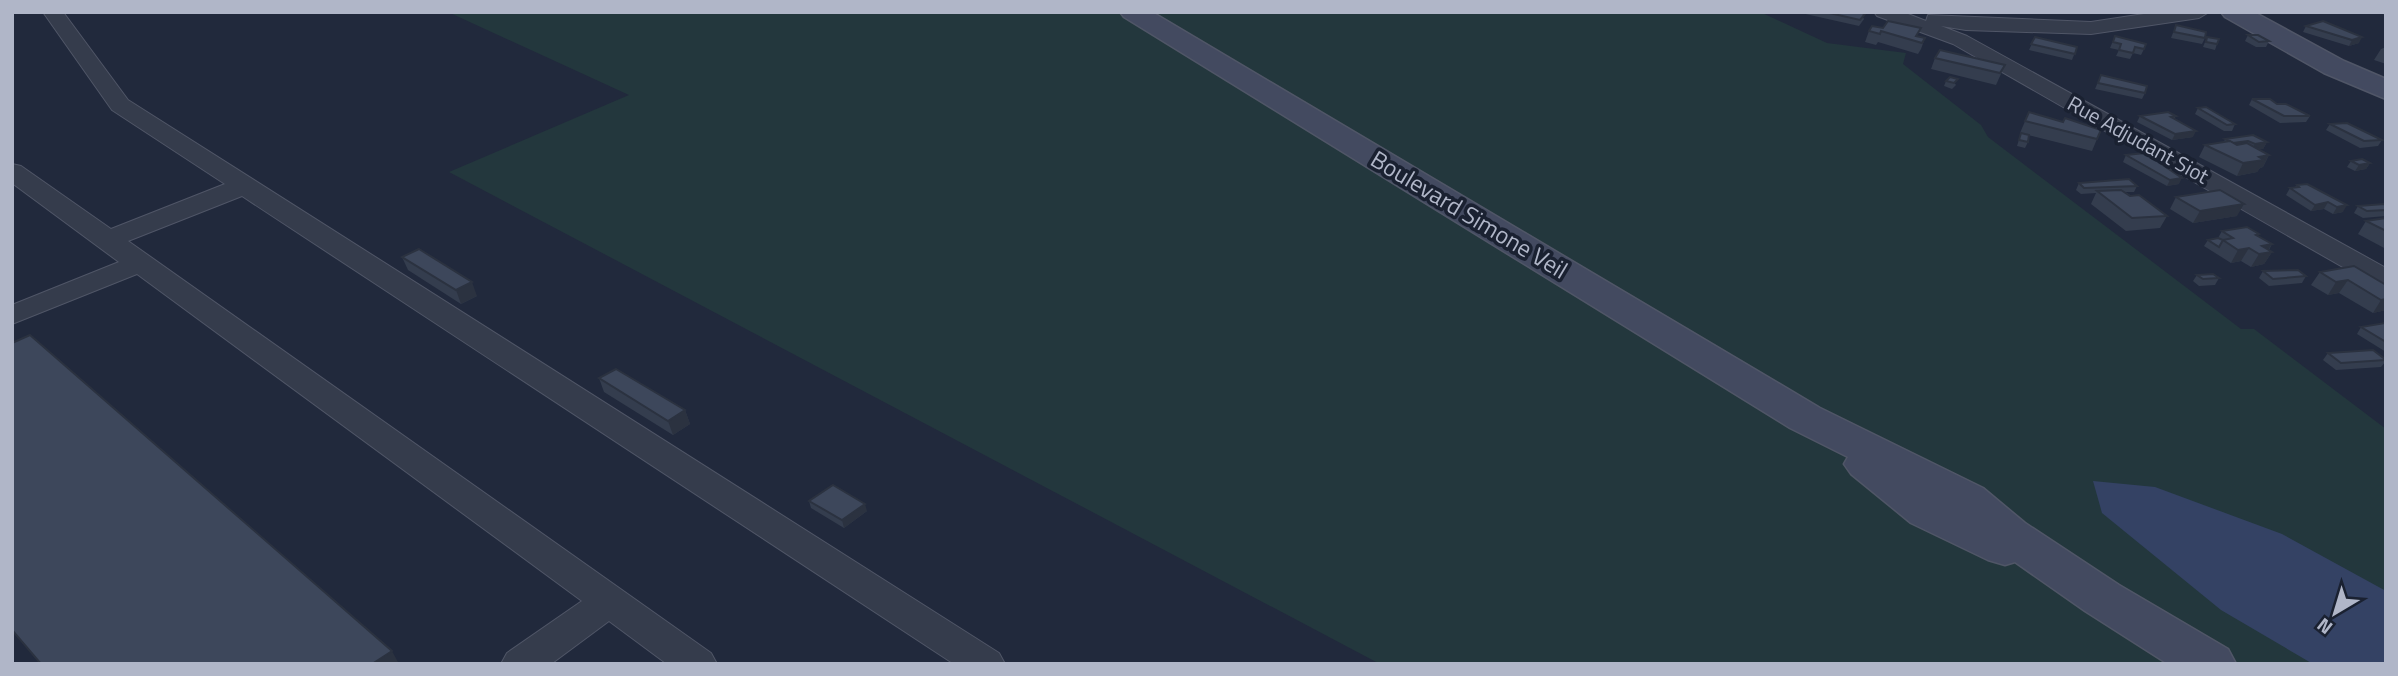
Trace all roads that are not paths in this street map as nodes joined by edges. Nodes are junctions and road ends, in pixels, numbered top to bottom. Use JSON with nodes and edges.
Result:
{"nodes":[{"id":1,"x":53,"y":12,"type":"edge"},
{"id":2,"x":1133,"y":12,"type":"edge"},
{"id":3,"x":1884,"y":12,"type":"edge"},
{"id":4,"x":1895,"y":12,"type":"edge"},
{"id":5,"x":2199,"y":12,"type":"edge"},
{"id":6,"x":2234,"y":12,"type":"edge"},
{"id":7,"x":2386,"y":90,"type":"edge"},
{"id":8,"x":12,"y":171,"type":"edge"},
{"id":9,"x":244,"y":186,"type":"junction"},
{"id":10,"x":108,"y":240,"type":"junction"},
{"id":11,"x":140,"y":263,"type":"junction"},
{"id":12,"x":2386,"y":280,"type":"edge"},
{"id":13,"x":12,"y":315,"type":"edge"},
{"id":14,"x":610,"y":601,"type":"junction"},
{"id":15,"x":521,"y":664,"type":"edge"},
{"id":16,"x":696,"y":664,"type":"edge"},
{"id":17,"x":985,"y":664,"type":"edge"},
{"id":18,"x":2210,"y":664,"type":"edge"}],
"edges":[{"from":1,"to":9,"type":"street"},
{"from":2,"to":18,"type":"main road","name":"Boulevard Simone Veil"},
{"from":3,"to":12,"type":"street","name":"Rue Adjudant Siot"},
{"from":4,"to":5,"type":"street"},
{"from":6,"to":7,"type":"main road"},
{"from":8,"to":10,"type":"street"},
{"from":9,"to":10,"type":"street"},
{"from":9,"to":17,"type":"street"},
{"from":10,"to":11,"type":"street"},
{"from":11,"to":13,"type":"street"},
{"from":11,"to":14,"type":"street"},
{"from":14,"to":15,"type":"street"},
{"from":14,"to":16,"type":"street"}]}
